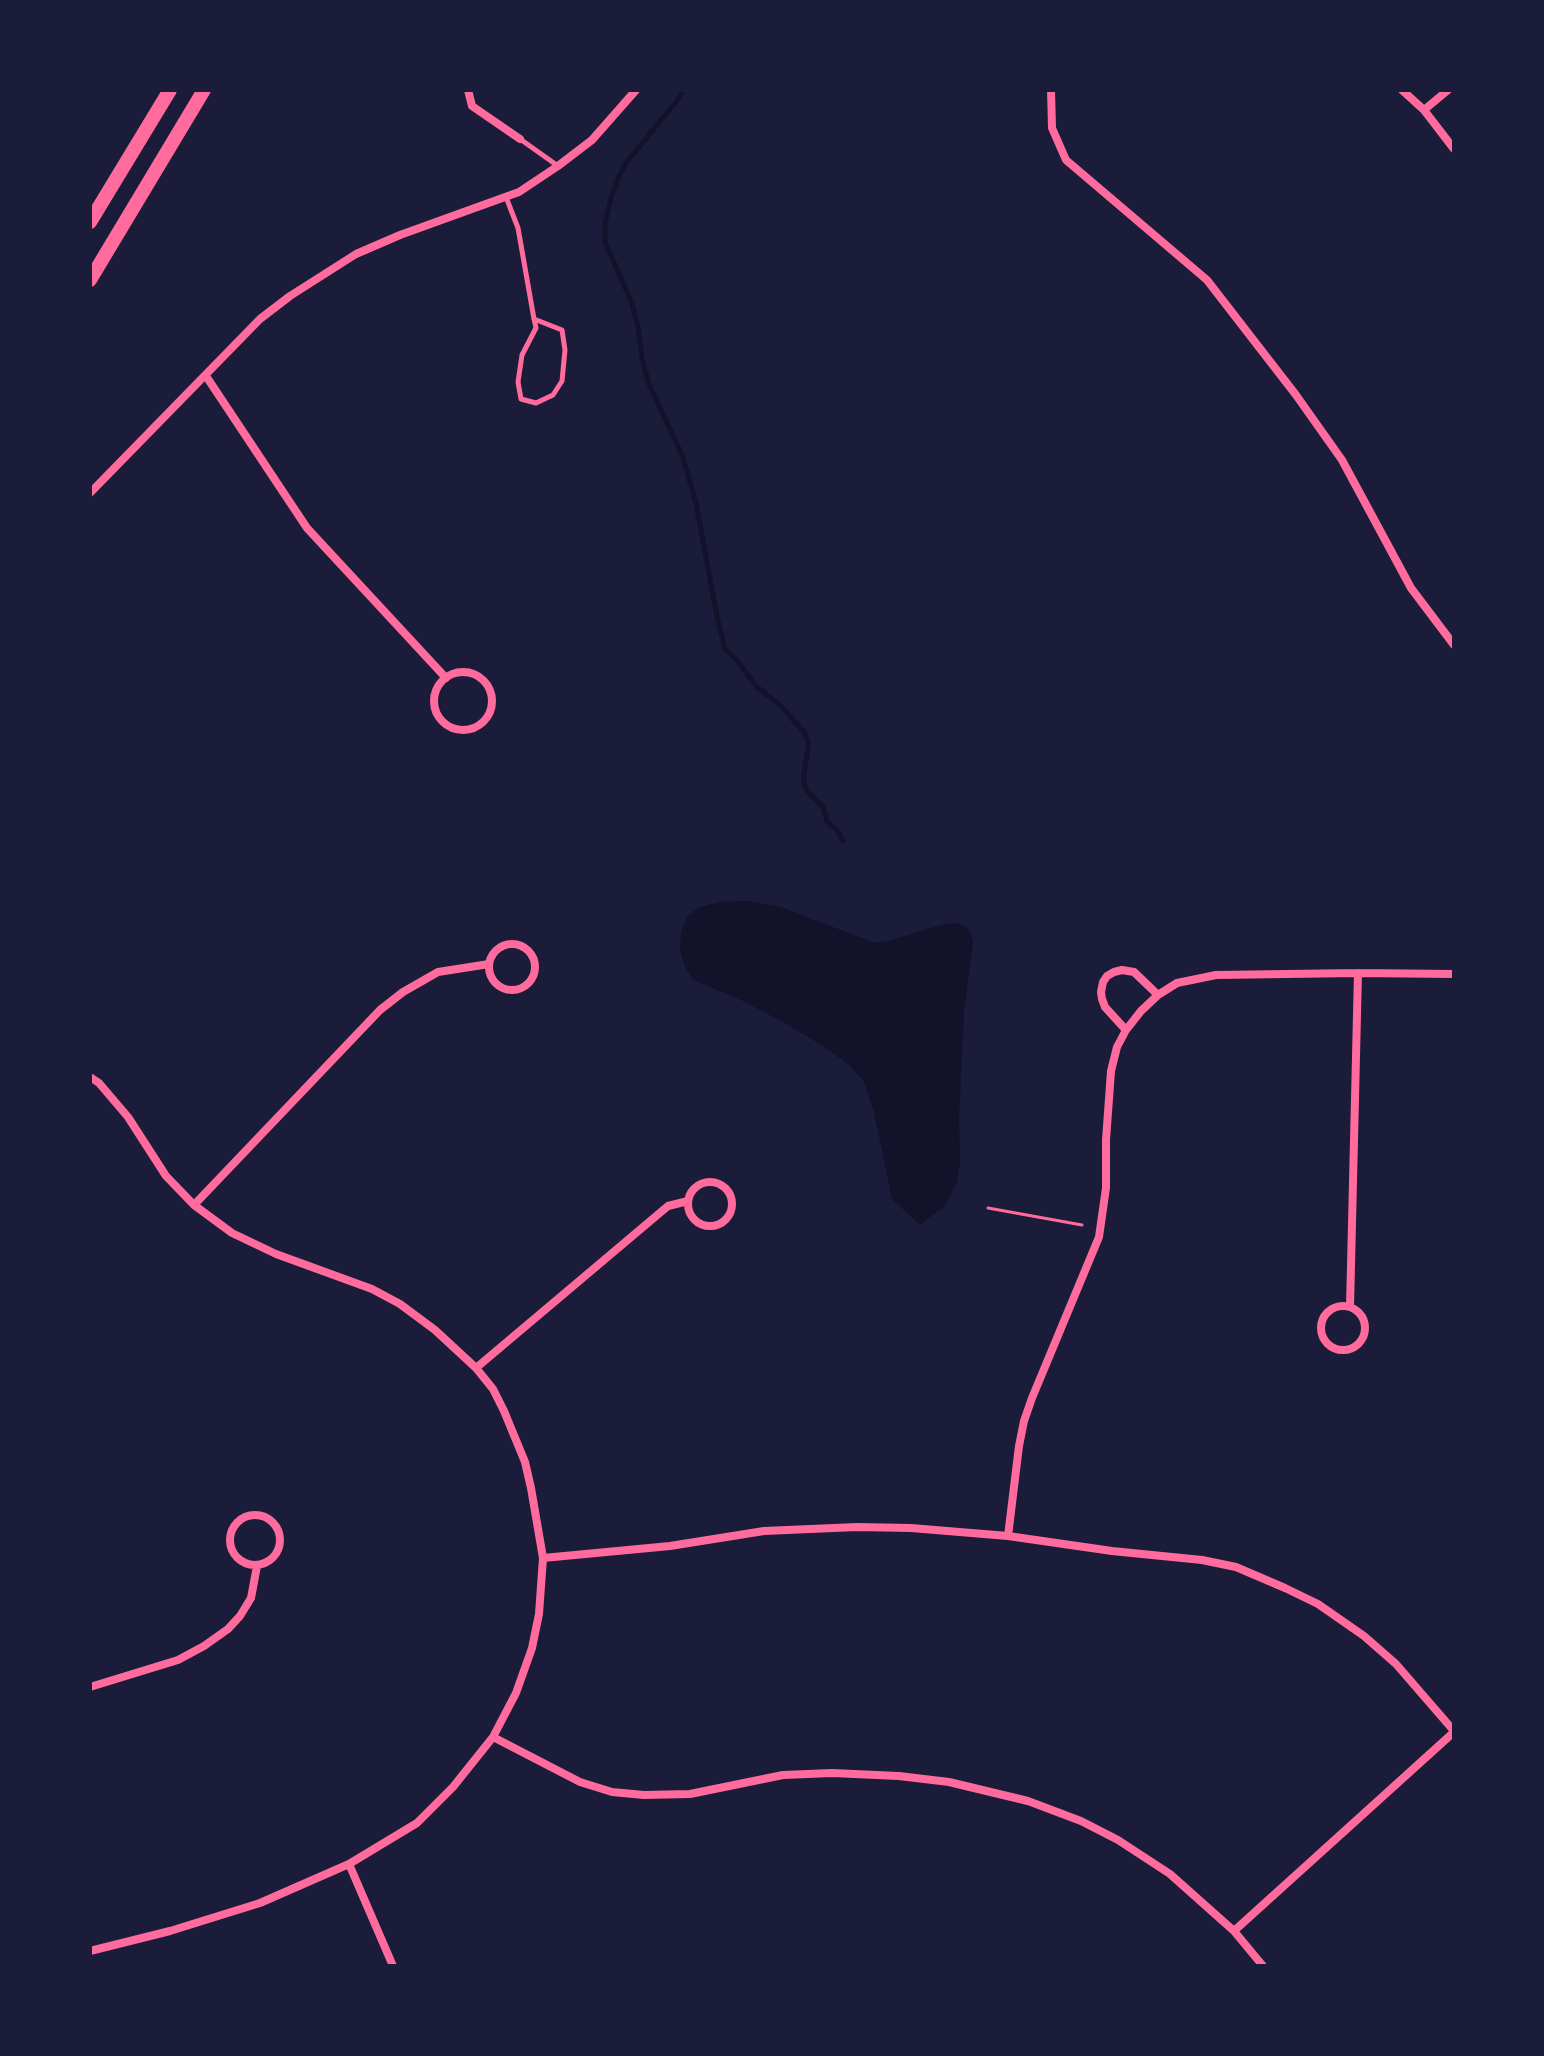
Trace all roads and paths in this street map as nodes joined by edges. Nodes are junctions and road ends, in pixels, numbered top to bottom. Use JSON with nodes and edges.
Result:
{"nodes":[{"id":1,"x":170,"y":90,"type":"edge"},
{"id":2,"x":204,"y":90,"type":"edge"},
{"id":3,"x":468,"y":90,"type":"edge"},
{"id":4,"x":636,"y":90,"type":"edge"},
{"id":5,"x":1051,"y":90,"type":"edge"},
{"id":6,"x":1402,"y":90,"type":"edge"},
{"id":7,"x":1448,"y":90,"type":"edge"},
{"id":8,"x":1424,"y":110,"type":"junction"},
{"id":9,"x":520,"y":139,"type":"joint"},
{"id":10,"x":1454,"y":149,"type":"edge"},
{"id":11,"x":558,"y":166,"type":"junction"},
{"id":12,"x":505,"y":196,"type":"junction"},
{"id":13,"x":90,"y":222,"type":"edge"},
{"id":14,"x":90,"y":280,"type":"edge"},
{"id":15,"x":534,"y":319,"type":"junction"},
{"id":16,"x":206,"y":376,"type":"junction"},
{"id":17,"x":90,"y":493,"type":"edge"},
{"id":18,"x":1454,"y":645,"type":"edge"},
{"id":19,"x":446,"y":678,"type":"junction"},
{"id":20,"x":489,"y":964,"type":"junction"},
{"id":21,"x":1358,"y":973,"type":"junction"},
{"id":22,"x":1454,"y":974,"type":"edge"},
{"id":23,"x":1158,"y":995,"type":"junction"},
{"id":24,"x":1126,"y":1030,"type":"junction"},
{"id":25,"x":90,"y":1077,"type":"edge"},
{"id":26,"x":688,"y":1201,"type":"junction"},
{"id":27,"x":194,"y":1205,"type":"junction"},
{"id":28,"x":988,"y":1208,"type":"dead end"},
{"id":29,"x":1082,"y":1225,"type":"dead end"},
{"id":30,"x":1350,"y":1307,"type":"junction"},
{"id":31,"x":476,"y":1368,"type":"junction"},
{"id":32,"x":1008,"y":1536,"type":"junction"},
{"id":33,"x":543,"y":1558,"type":"junction"},
{"id":34,"x":257,"y":1566,"type":"junction"},
{"id":35,"x":90,"y":1687,"type":"edge"},
{"id":36,"x":1454,"y":1731,"type":"edge"},
{"id":37,"x":493,"y":1737,"type":"junction"},
{"id":38,"x":349,"y":1864,"type":"junction"},
{"id":39,"x":1234,"y":1931,"type":"junction"},
{"id":40,"x":90,"y":1951,"type":"edge"},
{"id":41,"x":393,"y":1966,"type":"edge"},
{"id":42,"x":1263,"y":1966,"type":"edge"}],
"edges":[{"from":1,"to":13,"type":"main road"},
{"from":2,"to":14,"type":"main road"},
{"from":3,"to":9,"type":"street"},
{"from":4,"to":11,"type":"street"},
{"from":5,"to":18,"type":"street"},
{"from":6,"to":8,"type":"street"},
{"from":7,"to":8,"type":"street"},
{"from":8,"to":10,"type":"street"},
{"from":9,"to":11,"type":"lane"},
{"from":11,"to":12,"type":"street"},
{"from":12,"to":15,"type":"lane"},
{"from":12,"to":16,"type":"street"},
{"from":15,"to":15,"type":"lane"},
{"from":16,"to":17,"type":"street"},
{"from":16,"to":19,"type":"street"},
{"from":19,"to":19,"type":"street"},
{"from":20,"to":20,"type":"street"},
{"from":20,"to":27,"type":"street"},
{"from":21,"to":22,"type":"street"},
{"from":21,"to":23,"type":"street"},
{"from":21,"to":30,"type":"street"},
{"from":23,"to":24,"type":"street"},
{"from":23,"to":24,"type":"street"},
{"from":24,"to":32,"type":"street"},
{"from":25,"to":27,"type":"street"},
{"from":26,"to":26,"type":"street"},
{"from":26,"to":31,"type":"street"},
{"from":27,"to":31,"type":"street"},
{"from":28,"to":29,"type":"path"},
{"from":30,"to":30,"type":"street"},
{"from":31,"to":33,"type":"street"},
{"from":32,"to":33,"type":"street"},
{"from":32,"to":36,"type":"street"},
{"from":33,"to":37,"type":"street"},
{"from":34,"to":34,"type":"street"},
{"from":34,"to":35,"type":"street"},
{"from":36,"to":39,"type":"street"},
{"from":37,"to":38,"type":"street"},
{"from":37,"to":39,"type":"street"},
{"from":38,"to":40,"type":"street"},
{"from":38,"to":41,"type":"street"},
{"from":39,"to":42,"type":"street"}]}
